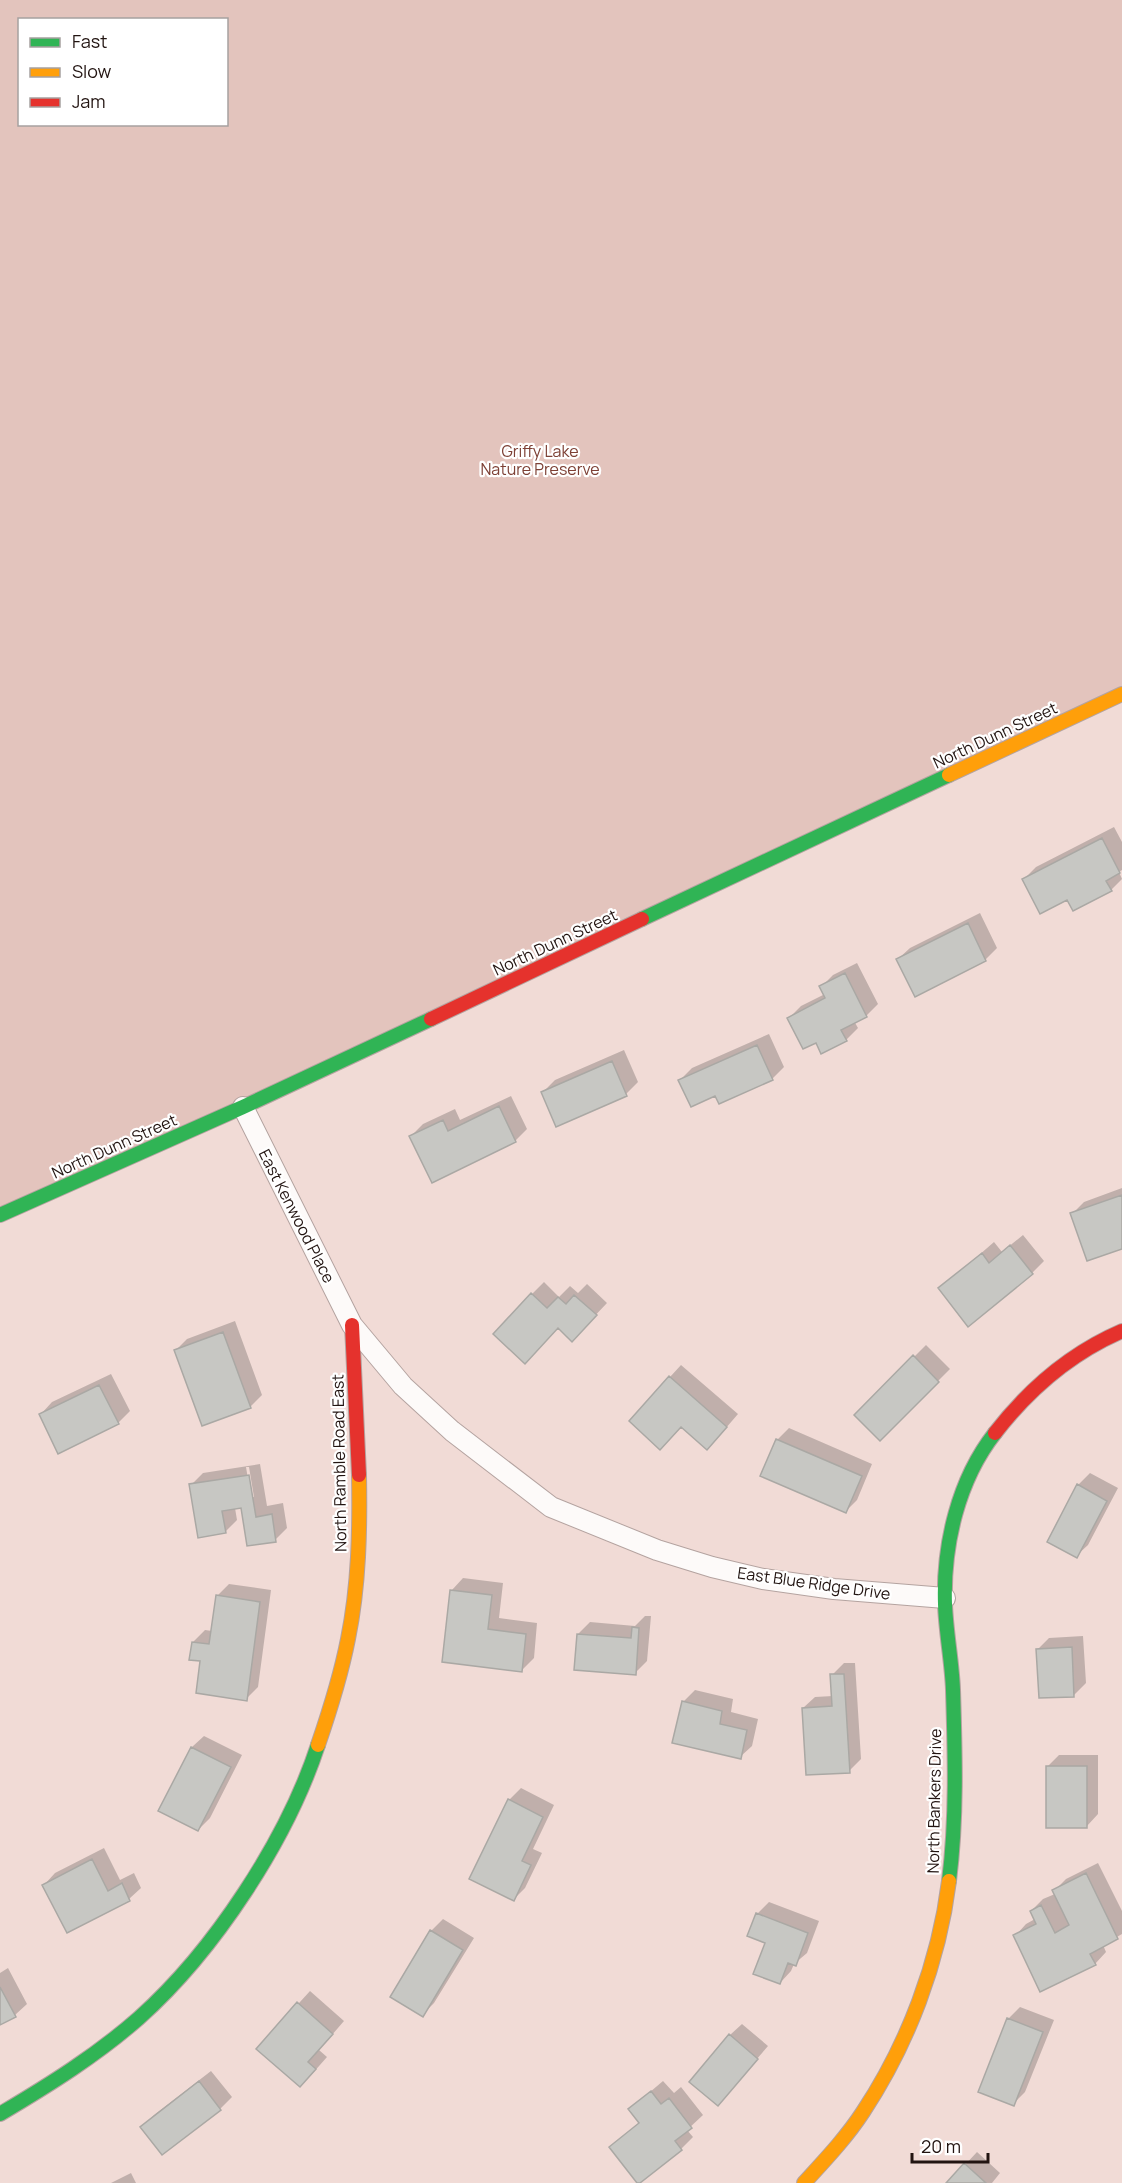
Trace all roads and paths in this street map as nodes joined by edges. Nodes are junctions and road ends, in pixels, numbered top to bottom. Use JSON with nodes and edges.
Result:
{"nodes":[{"id":1,"x":1122,"y":694,"type":"edge"},
{"id":2,"x":243,"y":1107,"type":"junction"},
{"id":3,"x":0,"y":1215,"type":"edge"},
{"id":4,"x":352,"y":1325,"type":"junction"},
{"id":5,"x":1122,"y":1330,"type":"edge"},
{"id":6,"x":945,"y":1598,"type":"junction"},
{"id":7,"x":0,"y":2114,"type":"edge"},
{"id":8,"x":804,"y":2183,"type":"edge"}],
"edges":[{"from":1,"to":2,"type":"street","name":"North Dunn Street"},
{"from":2,"to":3,"type":"street","name":"North Dunn Street"},
{"from":2,"to":4,"type":"street","name":"East Kenwood Place"},
{"from":4,"to":6,"type":"street","name":"East Blue Ridge Drive"},
{"from":4,"to":7,"type":"street","name":"North Ramble Road East"},
{"from":5,"to":6,"type":"street"},
{"from":6,"to":8,"type":"street","name":"North Bankers Drive"}]}
